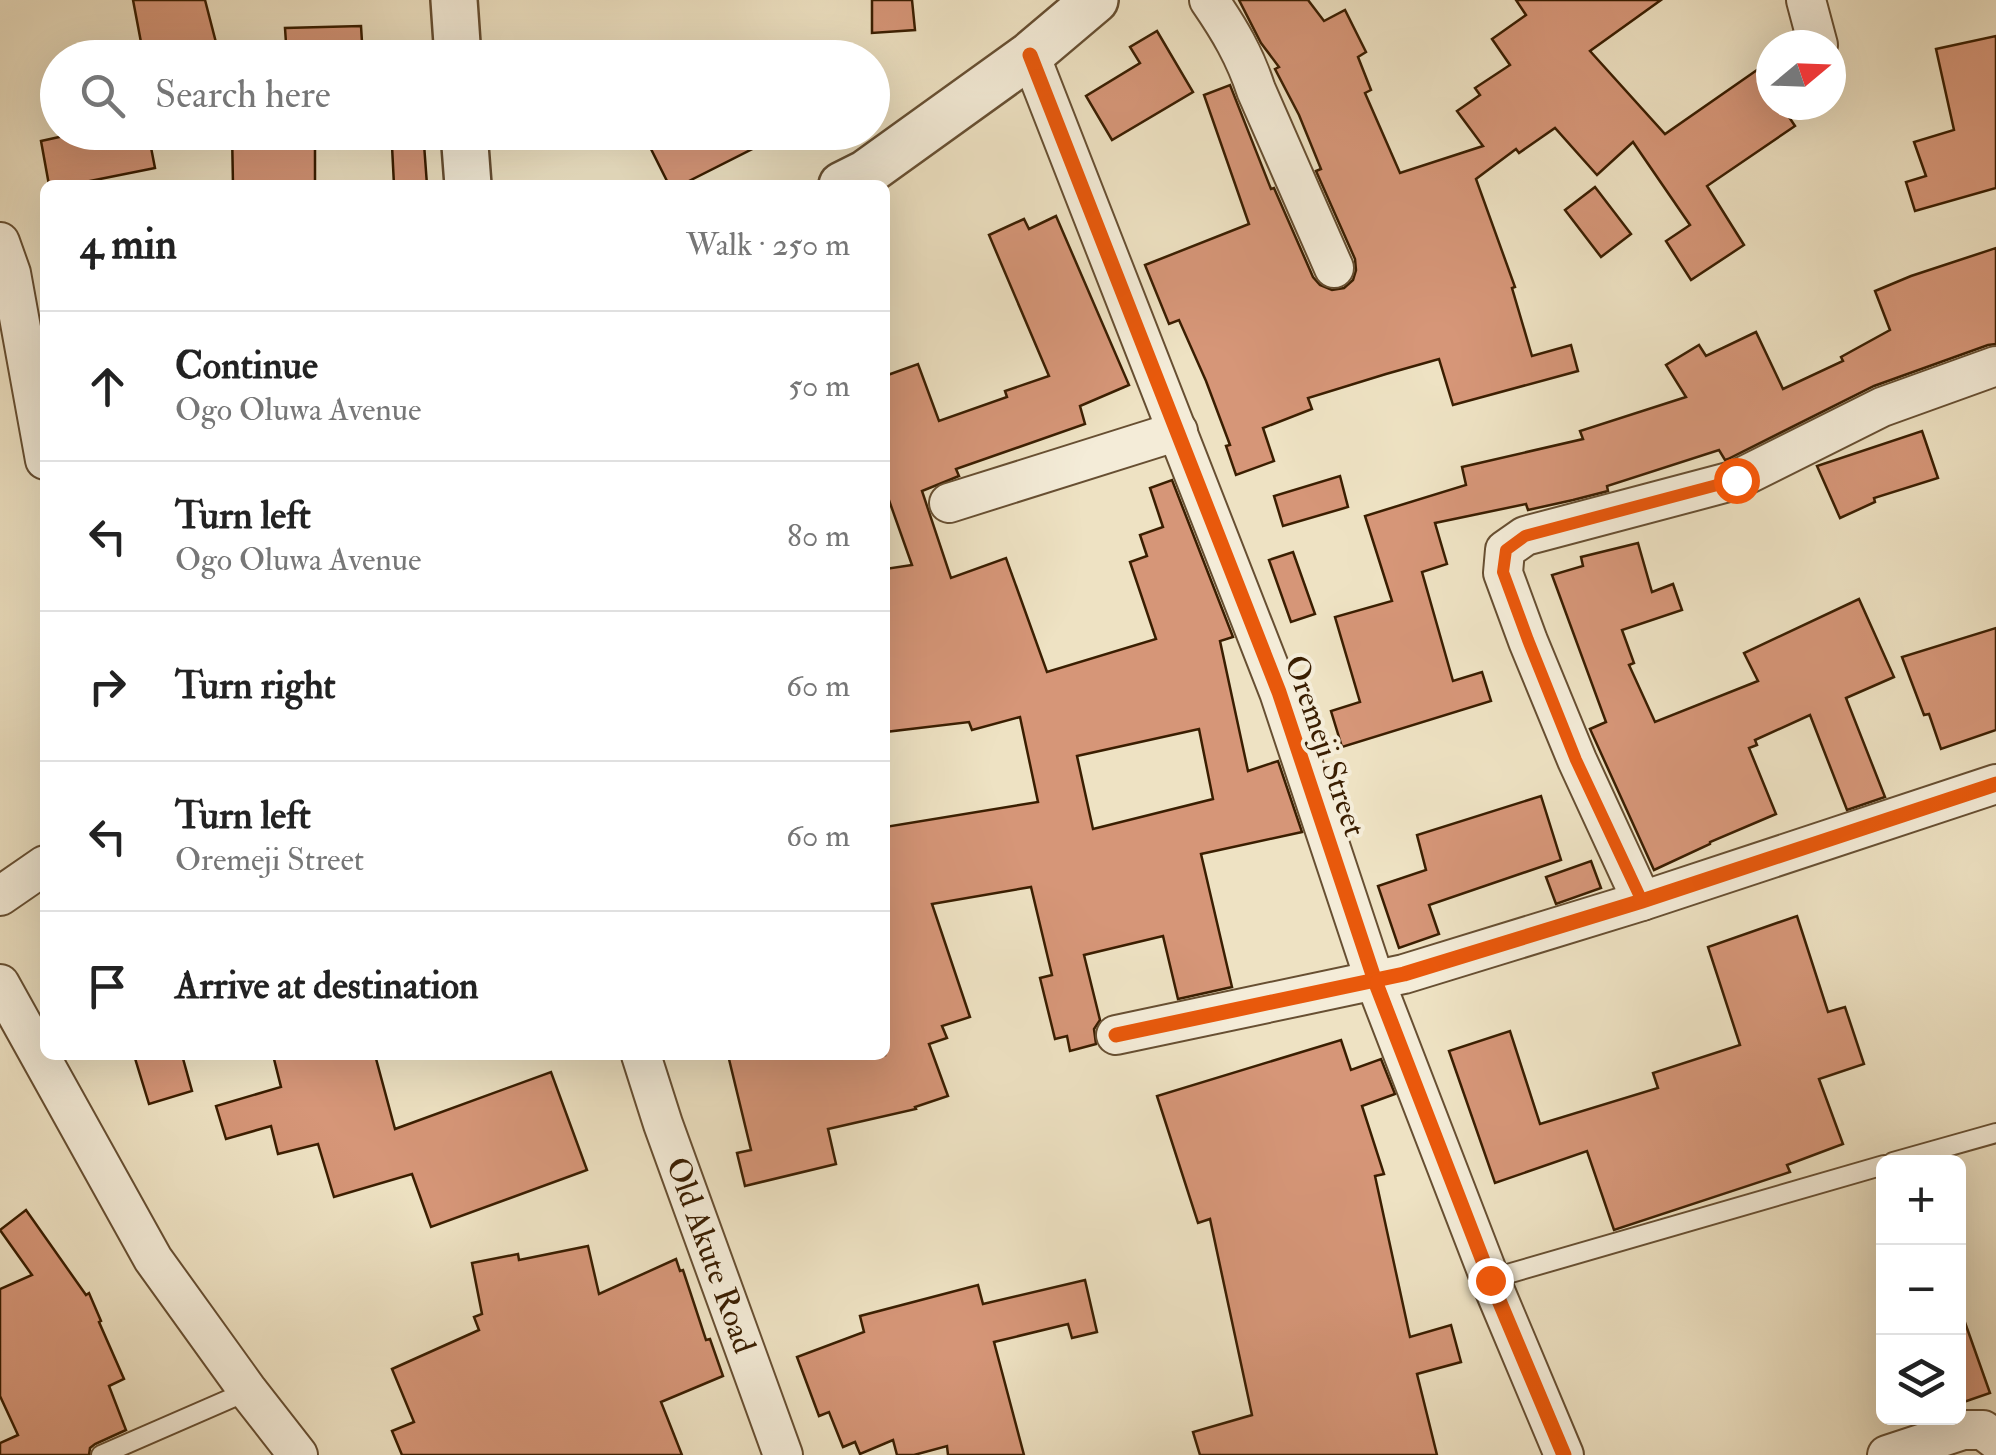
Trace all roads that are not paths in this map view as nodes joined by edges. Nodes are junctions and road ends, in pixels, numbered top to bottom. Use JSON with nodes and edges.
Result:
{"nodes":[{"id":1,"x":454,"y":0,"type":"edge"},
{"id":2,"x":1095,"y":0,"type":"edge"},
{"id":3,"x":1209,"y":0,"type":"edge"},
{"id":4,"x":1806,"y":0,"type":"edge"},
{"id":5,"x":1814,"y":30,"type":"edge"},
{"id":6,"x":457,"y":40,"type":"edge"},
{"id":7,"x":1030,"y":56,"type":"junction"},
{"id":8,"x":465,"y":150,"type":"edge"},
{"id":9,"x":468,"y":180,"type":"edge"},
{"id":10,"x":857,"y":180,"type":"edge"},
{"id":11,"x":0,"y":242,"type":"edge"},
{"id":12,"x":1334,"y":268,"type":"dead end"},
{"id":13,"x":1996,"y":366,"type":"edge"},
{"id":14,"x":1178,"y":431,"type":"junction"},
{"id":15,"x":40,"y":432,"type":"edge"},
{"id":16,"x":949,"y":503,"type":"dead end"},
{"id":17,"x":1996,"y":784,"type":"edge"},
{"id":18,"x":40,"y":868,"type":"edge"},
{"id":19,"x":0,"y":896,"type":"edge"},
{"id":20,"x":1642,"y":901,"type":"junction"},
{"id":21,"x":1376,"y":981,"type":"junction"},
{"id":22,"x":0,"y":984,"type":"edge"},
{"id":23,"x":1116,"y":1035,"type":"dead end"},
{"id":24,"x":40,"y":1056,"type":"edge"},
{"id":25,"x":42,"y":1060,"type":"edge"},
{"id":26,"x":644,"y":1060,"type":"edge"},
{"id":27,"x":1996,"y":1133,"type":"edge"},
{"id":28,"x":1919,"y":1155,"type":"edge"},
{"id":29,"x":1876,"y":1167,"type":"edge"},
{"id":30,"x":1490,"y":1280,"type":"junction"},
{"id":31,"x":248,"y":1391,"type":"junction"},
{"id":32,"x":1996,"y":1440,"type":"edge"},
{"id":33,"x":101,"y":1455,"type":"edge"},
{"id":34,"x":298,"y":1455,"type":"edge"},
{"id":35,"x":783,"y":1455,"type":"edge"},
{"id":36,"x":1564,"y":1455,"type":"edge"},
{"id":37,"x":1887,"y":1455,"type":"edge"}],
"edges":[{"from":1,"to":6,"type":"street"},
{"from":2,"to":7,"type":"street"},
{"from":3,"to":12,"type":"street"},
{"from":4,"to":5,"type":"street"},
{"from":7,"to":10,"type":"street"},
{"from":7,"to":14,"type":"street","name":"Oremeji Street"},
{"from":8,"to":9,"type":"street"},
{"from":11,"to":15,"type":"street"},
{"from":13,"to":20,"type":"street"},
{"from":14,"to":16,"type":"street"},
{"from":14,"to":21,"type":"street","name":"Oremeji Street"},
{"from":17,"to":20,"type":"street"},
{"from":18,"to":19,"type":"street"},
{"from":20,"to":21,"type":"street"},
{"from":21,"to":23,"type":"street"},
{"from":21,"to":30,"type":"street","name":"Oremeji Street"},
{"from":22,"to":24,"type":"street"},
{"from":25,"to":31,"type":"street"},
{"from":26,"to":35,"type":"street","name":"Old Akute Road"},
{"from":27,"to":28,"type":"lane"},
{"from":29,"to":30,"type":"lane"},
{"from":30,"to":36,"type":"street","name":"Oremeji Street"},
{"from":31,"to":33,"type":"lane"},
{"from":31,"to":34,"type":"street"},
{"from":32,"to":37,"type":"street"}]}
